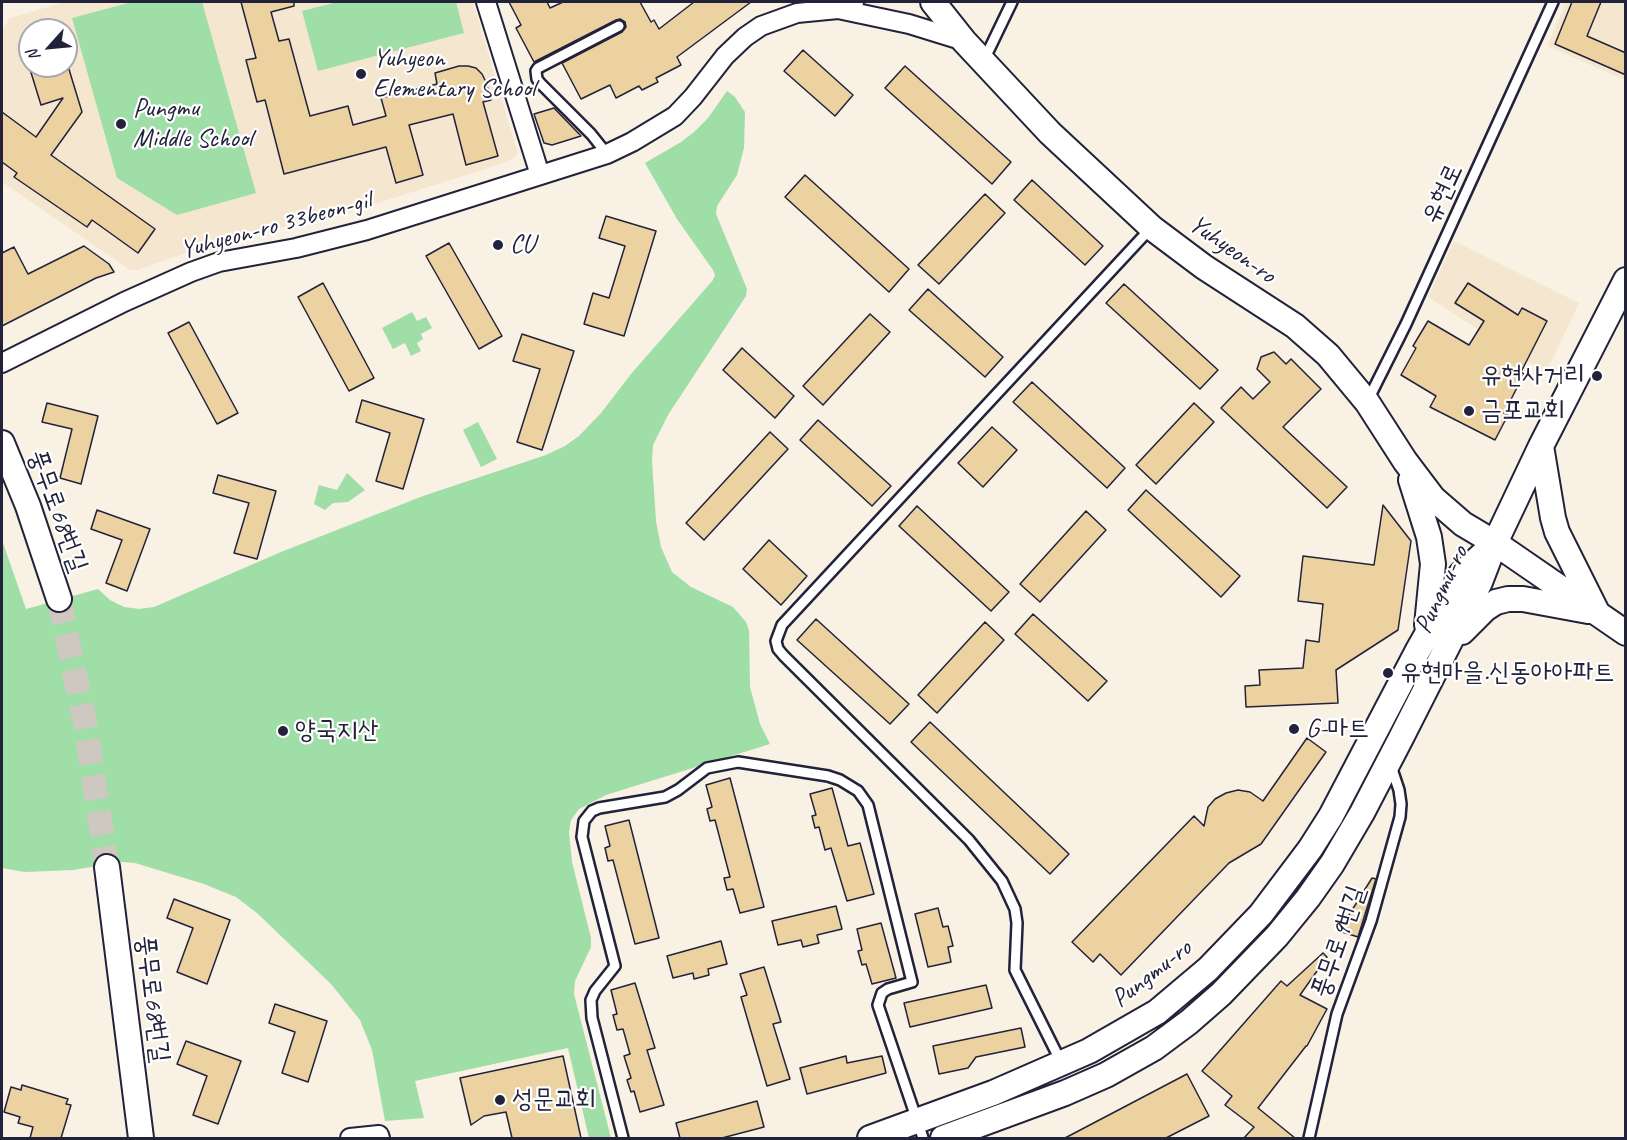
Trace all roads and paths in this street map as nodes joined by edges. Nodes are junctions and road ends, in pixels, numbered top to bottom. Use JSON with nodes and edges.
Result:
{"nodes":[{"id":1,"x":486,"y":2,"type":"edge"},
{"id":2,"x":933,"y":2,"type":"edge"},
{"id":3,"x":1012,"y":2,"type":"edge"},
{"id":4,"x":1553,"y":2,"type":"edge"},
{"id":5,"x":846,"y":4,"type":"edge"},
{"id":6,"x":619,"y":26,"type":"dead end"},
{"id":7,"x":964,"y":41,"type":"junction"},
{"id":8,"x":983,"y":62,"type":"junction"},
{"id":9,"x":607,"y":154,"type":"junction"},
{"id":10,"x":540,"y":176,"type":"junction"},
{"id":11,"x":1152,"y":228,"type":"junction"},
{"id":12,"x":1626,"y":280,"type":"edge"},
{"id":13,"x":2,"y":363,"type":"edge"},
{"id":14,"x":1367,"y":402,"type":"junction"},
{"id":15,"x":2,"y":444,"type":"edge"},
{"id":16,"x":1541,"y":446,"type":"junction"},
{"id":17,"x":1405,"y":461,"type":"junction"},
{"id":18,"x":2,"y":471,"type":"edge"},
{"id":19,"x":1495,"y":543,"type":"junction"},
{"id":20,"x":1598,"y":612,"type":"junction"},
{"id":21,"x":1626,"y":633,"type":"edge"},
{"id":22,"x":1426,"y":637,"type":"junction"},
{"id":23,"x":1445,"y":652,"type":"junction"},
{"id":24,"x":1390,"y":760,"type":"junction"},
{"id":25,"x":1062,"y":1064,"type":"junction"},
{"id":26,"x":920,"y":1130,"type":"edge"},
{"id":27,"x":127,"y":1138,"type":"edge"},
{"id":28,"x":141,"y":1138,"type":"edge"},
{"id":29,"x":350,"y":1138,"type":"edge"},
{"id":30,"x":380,"y":1138,"type":"edge"},
{"id":31,"x":623,"y":1138,"type":"edge"},
{"id":32,"x":870,"y":1138,"type":"edge"},
{"id":33,"x":943,"y":1138,"type":"edge"},
{"id":34,"x":1309,"y":1138,"type":"edge"}],
"edges":[{"from":1,"to":10,"type":"street"},
{"from":2,"to":7,"type":"street","name":"Yuhyeon-ro"},
{"from":3,"to":8,"type":"lane"},
{"from":4,"to":14,"type":"lane","name":"유현로"},
{"from":5,"to":7,"type":"street","name":"Yuhyeon-ro 33beon-gil"},
{"from":5,"to":9,"type":"street","name":"Yuhyeon-ro 33beon-gil"},
{"from":6,"to":9,"type":"lane"},
{"from":7,"to":8,"type":"street","name":"Yuhyeon-ro"},
{"from":8,"to":11,"type":"street","name":"Yuhyeon-ro"},
{"from":9,"to":10,"type":"street","name":"Yuhyeon-ro 33beon-gil"},
{"from":10,"to":13,"type":"street","name":"Yuhyeon-ro 33beon-gil"},
{"from":11,"to":14,"type":"street","name":"Yuhyeon-ro"},
{"from":11,"to":25,"type":"lane"},
{"from":12,"to":16,"type":"street"},
{"from":14,"to":17,"type":"street","name":"Yuhyeon-ro"},
{"from":15,"to":18,"type":"street","name":"풍무로68번길"},
{"from":16,"to":19,"type":"street"},
{"from":16,"to":20,"type":"street"},
{"from":17,"to":19,"type":"street","name":"Yuhyeon-ro"},
{"from":17,"to":22,"type":"street"},
{"from":19,"to":20,"type":"street","name":"Yuhyeon-ro"},
{"from":19,"to":22,"type":"street","name":"Pungmu-ro"},
{"from":19,"to":23,"type":"street","name":"Pungmu-ro"},
{"from":20,"to":21,"type":"street","name":"Yuhyeon-ro"},
{"from":20,"to":23,"type":"street"},
{"from":22,"to":25,"type":"street","name":"Pungmu-ro"},
{"from":23,"to":24,"type":"street","name":"Pungmu-ro"},
{"from":24,"to":33,"type":"street","name":"Pungmu-ro"},
{"from":24,"to":34,"type":"lane","name":"풍무로9번길"},
{"from":25,"to":26,"type":"street","name":"Pungmu-ro"},
{"from":26,"to":31,"type":"lane"},
{"from":26,"to":32,"type":"street","name":"Pungmu-ro"},
{"from":27,"to":28,"type":"street","name":"풍무로68번길"},
{"from":29,"to":30,"type":"street"}]}
